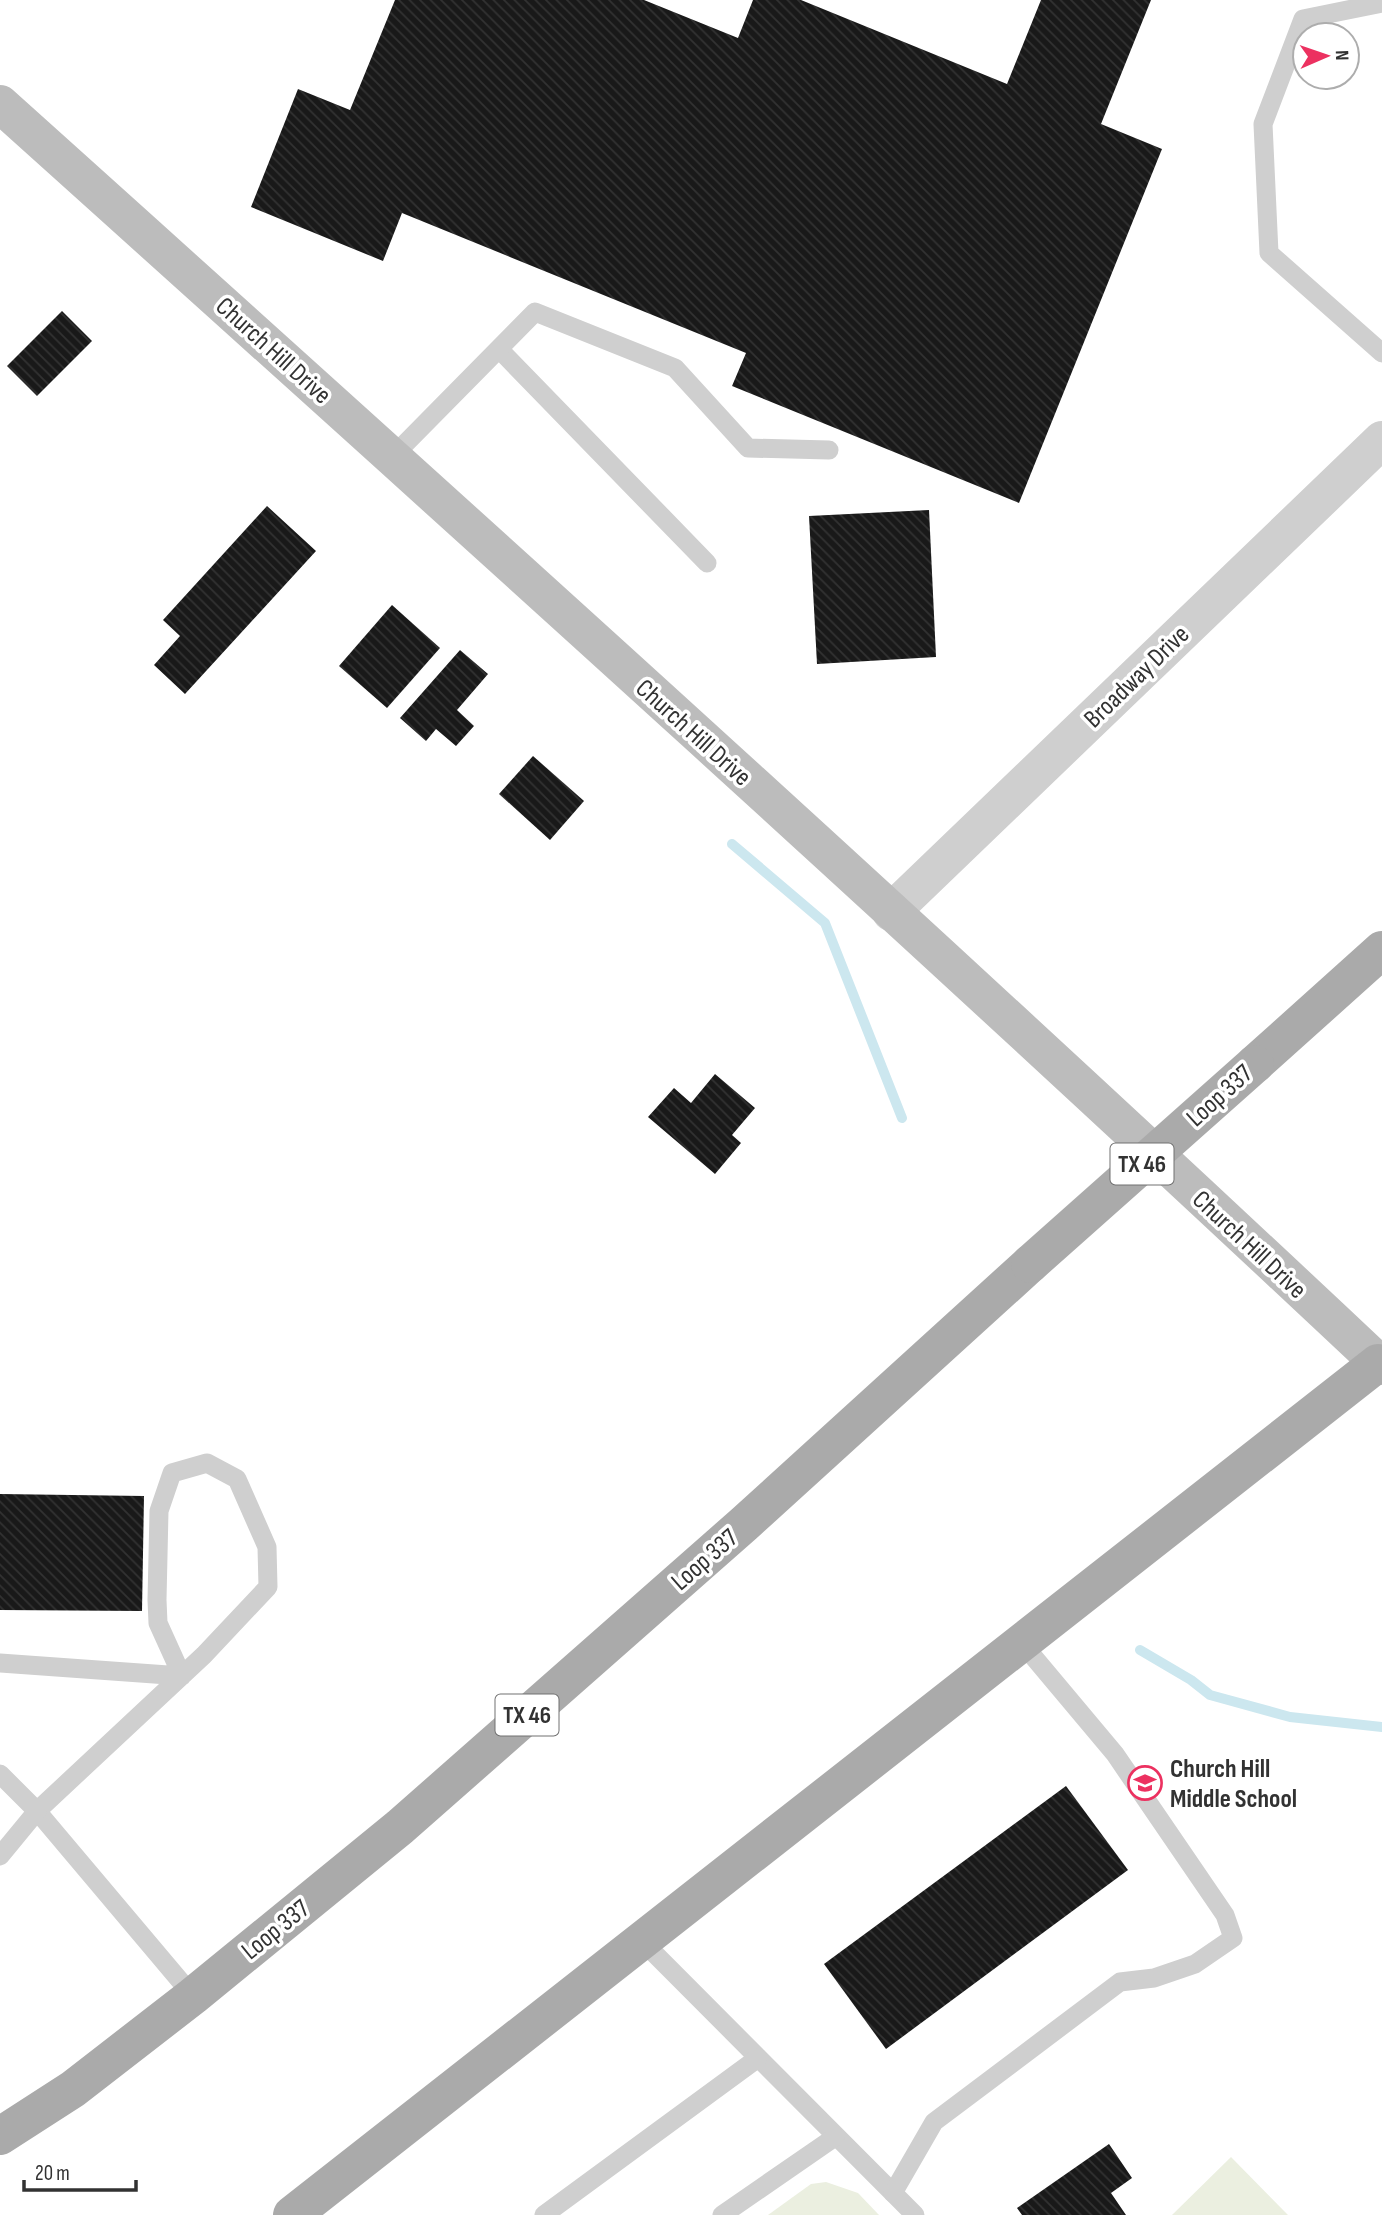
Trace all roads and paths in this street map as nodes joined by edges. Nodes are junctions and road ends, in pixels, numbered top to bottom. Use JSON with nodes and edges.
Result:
{"nodes":[{"id":1,"x":1382,"y":3,"type":"edge"},
{"id":2,"x":0,"y":104,"type":"edge"},
{"id":3,"x":499,"y":349,"type":"junction"},
{"id":4,"x":1382,"y":353,"type":"edge"},
{"id":5,"x":1382,"y":440,"type":"edge"},
{"id":6,"x":829,"y":450,"type":"dead end"},
{"id":7,"x":392,"y":457,"type":"junction"},
{"id":8,"x":707,"y":563,"type":"dead end"},
{"id":9,"x":891,"y":912,"type":"junction"},
{"id":10,"x":1382,"y":950,"type":"edge"},
{"id":11,"x":1380,"y":1365,"type":"edge"},
{"id":12,"x":1022,"y":1643,"type":"junction"},
{"id":13,"x":0,"y":1663,"type":"edge"},
{"id":14,"x":182,"y":1676,"type":"junction"},
{"id":15,"x":0,"y":1774,"type":"edge"},
{"id":16,"x":37,"y":1811,"type":"junction"},
{"id":17,"x":0,"y":1856,"type":"edge"},
{"id":18,"x":642,"y":1941,"type":"junction"},
{"id":19,"x":193,"y":1996,"type":"junction"},
{"id":20,"x":758,"y":2058,"type":"junction"},
{"id":21,"x":0,"y":2136,"type":"edge"},
{"id":22,"x":835,"y":2137,"type":"junction"},
{"id":23,"x":893,"y":2193,"type":"junction"},
{"id":24,"x":292,"y":2215,"type":"edge"},
{"id":25,"x":544,"y":2215,"type":"edge"},
{"id":26,"x":722,"y":2215,"type":"edge"},
{"id":27,"x":915,"y":2215,"type":"edge"}],
"edges":[{"from":1,"to":4,"type":"lane"},
{"from":2,"to":7,"type":"street","name":"Church Hill Drive"},
{"from":3,"to":6,"type":"lane"},
{"from":3,"to":7,"type":"lane"},
{"from":3,"to":8,"type":"lane"},
{"from":5,"to":9,"type":"street","name":"Broadway Drive"},
{"from":7,"to":9,"type":"street","name":"Church Hill Drive"},
{"from":9,"to":11,"type":"street","name":"Church Hill Drive"},
{"from":10,"to":19,"type":"main road","name":"Loop 337","number":"TX 46","bridge":true},
{"from":11,"to":12,"type":"main road"},
{"from":12,"to":18,"type":"main road"},
{"from":12,"to":23,"type":"lane"},
{"from":13,"to":14,"type":"lane"},
{"from":14,"to":14,"type":"lane"},
{"from":14,"to":16,"type":"lane"},
{"from":15,"to":16,"type":"lane"},
{"from":16,"to":17,"type":"lane"},
{"from":16,"to":19,"type":"lane"},
{"from":18,"to":20,"type":"lane"},
{"from":18,"to":24,"type":"main road"},
{"from":19,"to":21,"type":"main road","name":"Loop 337","number":"TX 46"},
{"from":20,"to":22,"type":"lane"},
{"from":20,"to":25,"type":"lane"},
{"from":22,"to":23,"type":"lane"},
{"from":22,"to":26,"type":"lane"},
{"from":23,"to":27,"type":"lane"}]}
